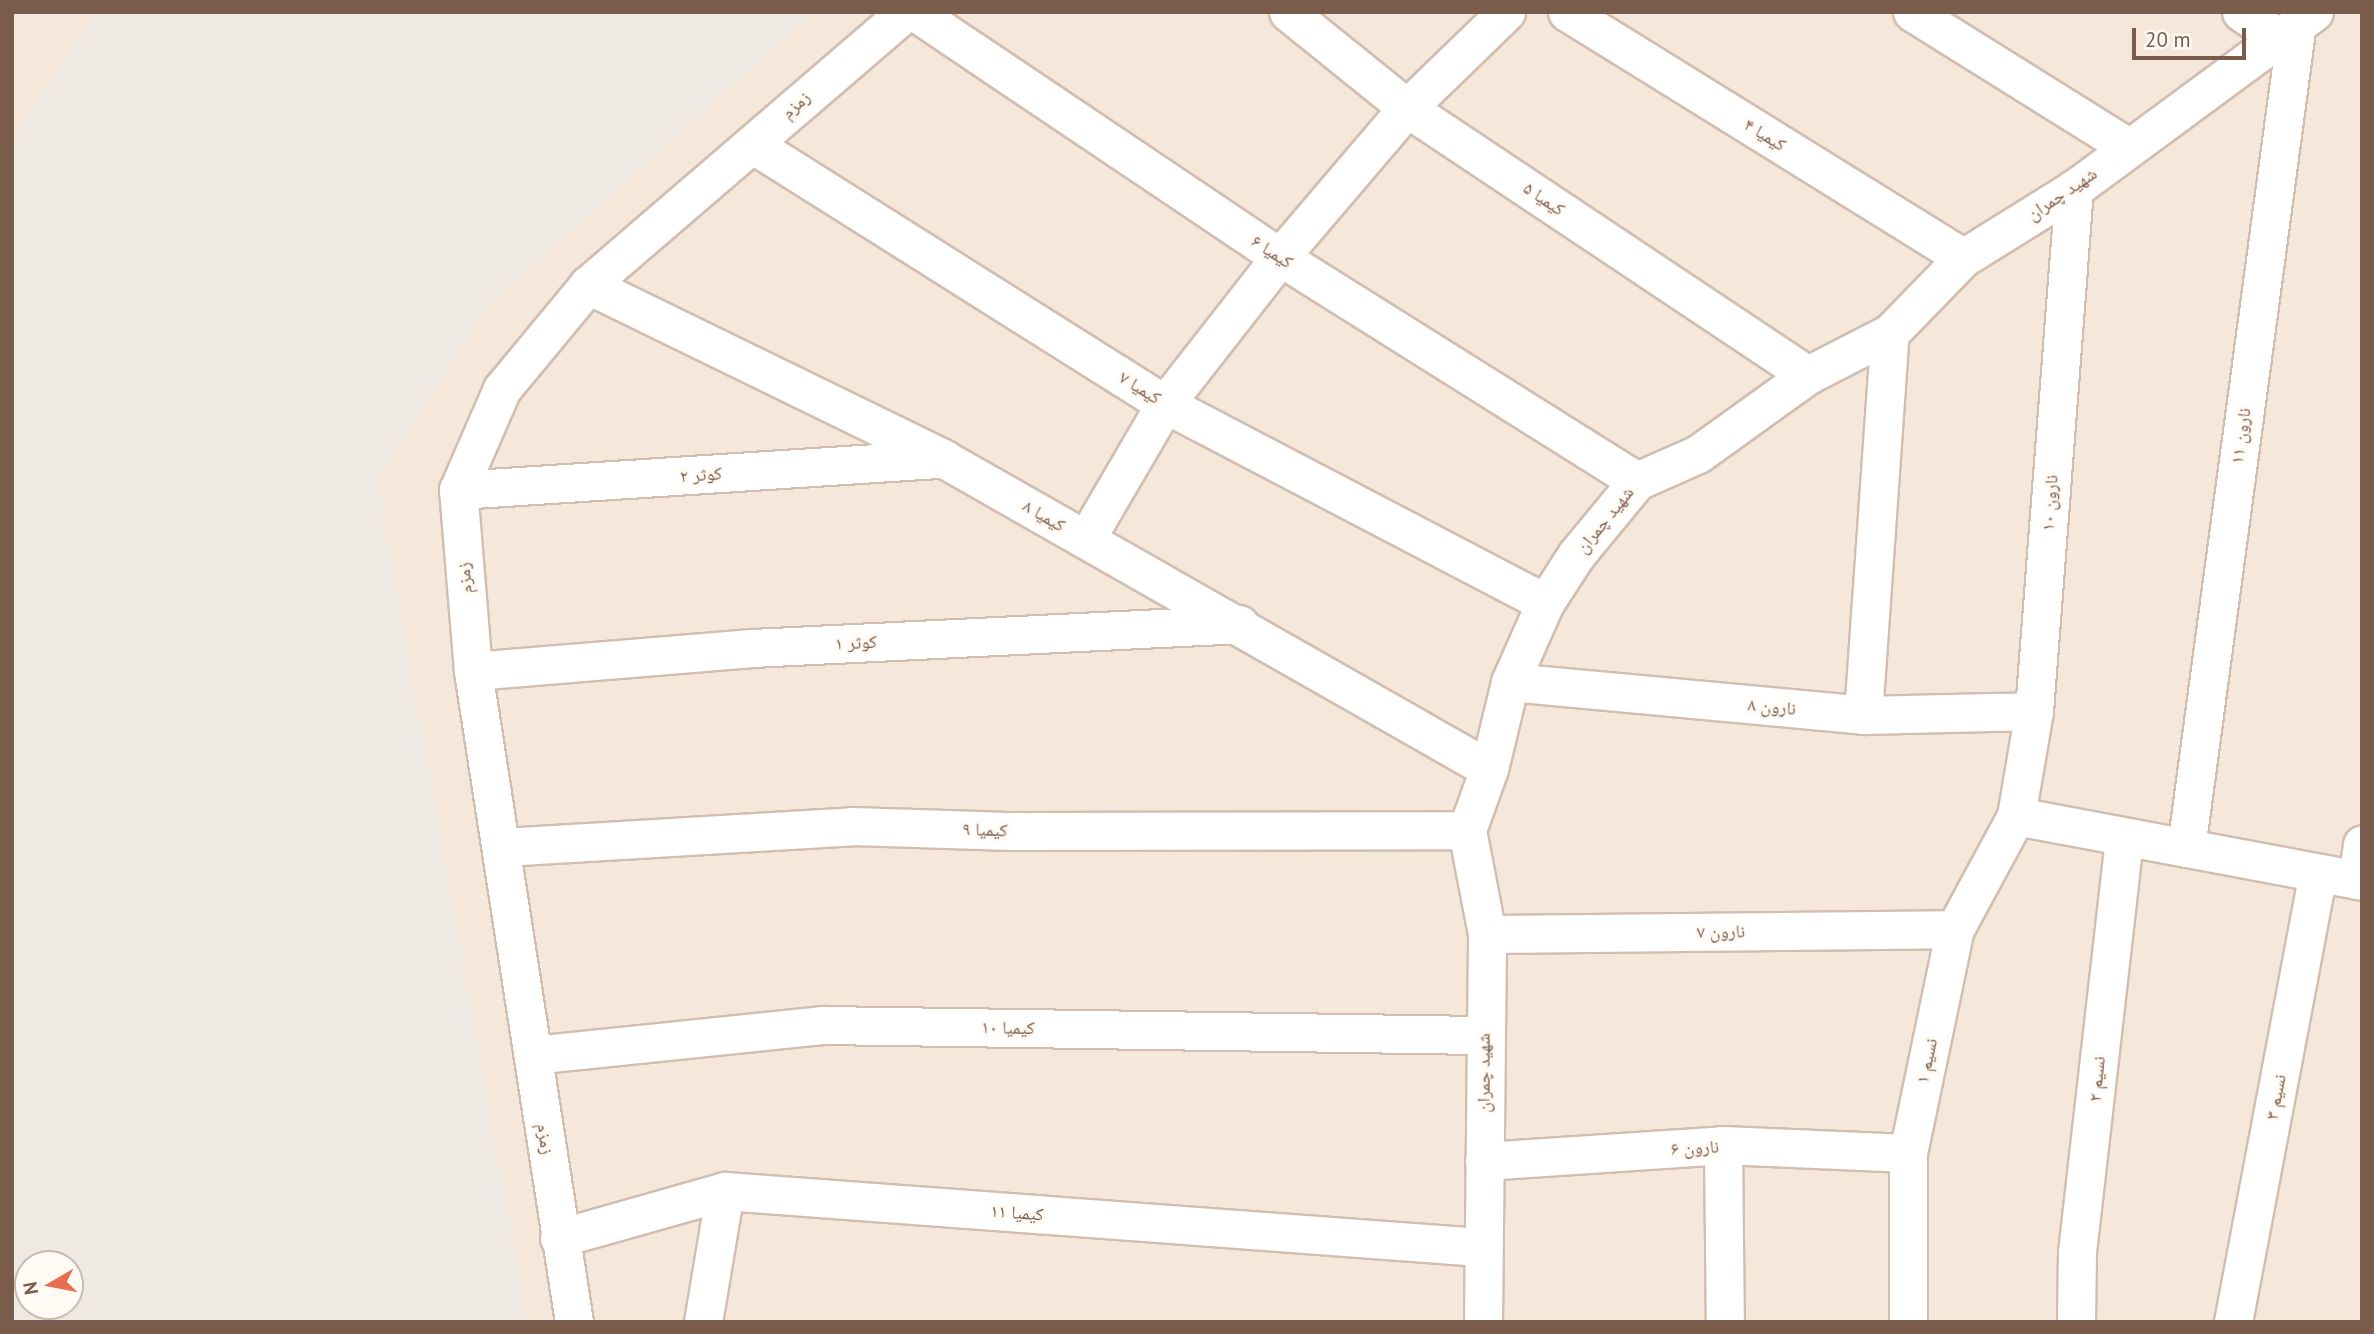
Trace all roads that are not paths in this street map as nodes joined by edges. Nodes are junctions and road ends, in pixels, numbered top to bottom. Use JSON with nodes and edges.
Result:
{"nodes":[{"id":1,"x":905,"y":12,"type":"edge"},
{"id":2,"x":915,"y":12,"type":"edge"},
{"id":3,"x":1288,"y":12,"type":"edge"},
{"id":4,"x":1506,"y":12,"type":"edge"},
{"id":5,"x":1567,"y":12,"type":"edge"},
{"id":6,"x":1912,"y":12,"type":"edge"},
{"id":7,"x":2241,"y":12,"type":"edge"},
{"id":8,"x":2297,"y":25,"type":"edge"},
{"id":9,"x":1407,"y":108,"type":"junction"},
{"id":10,"x":751,"y":144,"type":"junction"},
{"id":11,"x":2128,"y":147,"type":"junction"},
{"id":12,"x":2074,"y":189,"type":"junction"},
{"id":13,"x":1280,"y":257,"type":"junction"},
{"id":14,"x":1963,"y":258,"type":"junction"},
{"id":15,"x":588,"y":285,"type":"junction"},
{"id":16,"x":1890,"y":332,"type":"junction"},
{"id":17,"x":1808,"y":375,"type":"junction"},
{"id":18,"x":1165,"y":404,"type":"junction"},
{"id":19,"x":944,"y":459,"type":"junction"},
{"id":20,"x":1637,"y":481,"type":"junction"},
{"id":21,"x":458,"y":490,"type":"junction"},
{"id":22,"x":1086,"y":540,"type":"junction"},
{"id":23,"x":1545,"y":603,"type":"junction"},
{"id":24,"x":1240,"y":624,"type":"junction"},
{"id":25,"x":473,"y":671,"type":"junction"},
{"id":26,"x":1510,"y":682,"type":"junction"},
{"id":27,"x":2034,"y":711,"type":"junction"},
{"id":28,"x":1863,"y":715,"type":"junction"},
{"id":29,"x":1489,"y":769,"type":"junction"},
{"id":30,"x":2016,"y":816,"type":"junction"},
{"id":31,"x":1467,"y":830,"type":"junction"},
{"id":32,"x":2124,"y":837,"type":"junction"},
{"id":33,"x":2362,"y":844,"type":"edge"},
{"id":34,"x":503,"y":847,"type":"junction"},
{"id":35,"x":2186,"y":848,"type":"junction"},
{"id":36,"x":2318,"y":873,"type":"junction"},
{"id":37,"x":2359,"y":881,"type":"edge"},
{"id":38,"x":1955,"y":929,"type":"junction"},
{"id":39,"x":1487,"y":934,"type":"junction"},
{"id":40,"x":1484,"y":1035,"type":"junction"},
{"id":41,"x":533,"y":1055,"type":"junction"},
{"id":42,"x":1723,"y":1145,"type":"junction"},
{"id":43,"x":1908,"y":1153,"type":"junction"},
{"id":44,"x":1484,"y":1161,"type":"junction"},
{"id":45,"x":725,"y":1191,"type":"junction"},
{"id":46,"x":559,"y":1238,"type":"junction"},
{"id":47,"x":1480,"y":1247,"type":"junction"},
{"id":48,"x":574,"y":1322,"type":"edge"},
{"id":49,"x":703,"y":1322,"type":"edge"},
{"id":50,"x":1483,"y":1322,"type":"edge"},
{"id":51,"x":1725,"y":1322,"type":"edge"},
{"id":52,"x":1908,"y":1322,"type":"edge"},
{"id":53,"x":2077,"y":1322,"type":"edge"},
{"id":54,"x":2233,"y":1322,"type":"edge"}],
"edges":[{"from":1,"to":10,"type":"street","name":"زمزم"},
{"from":2,"to":13,"type":"street","name":"کیمیا ۶"},
{"from":3,"to":9,"type":"street","name":"کیمیا ۵"},
{"from":4,"to":9,"type":"street"},
{"from":5,"to":14,"type":"street","name":"کیمیا ۴"},
{"from":6,"to":11,"type":"street"},
{"from":7,"to":8,"type":"street"},
{"from":8,"to":11,"type":"street","name":"شهید چمران"},
{"from":8,"to":35,"type":"street","name":"نارون ۱۱"},
{"from":9,"to":13,"type":"street"},
{"from":9,"to":17,"type":"street","name":"کیمیا ۵"},
{"from":10,"to":15,"type":"street","name":"زمزم"},
{"from":10,"to":18,"type":"street","name":"کیمیا ۷"},
{"from":11,"to":12,"type":"street","name":"شهید چمران"},
{"from":12,"to":14,"type":"street","name":"شهید چمران"},
{"from":12,"to":27,"type":"street","name":"نارون ۱۰"},
{"from":13,"to":18,"type":"street"},
{"from":13,"to":20,"type":"street","name":"کیمیا ۶"},
{"from":14,"to":16,"type":"street","name":"شهید چمران"},
{"from":15,"to":19,"type":"street","name":"کیمیا ۸"},
{"from":15,"to":21,"type":"street","name":"زمزم"},
{"from":16,"to":17,"type":"street","name":"شهید چمران"},
{"from":16,"to":28,"type":"street"},
{"from":17,"to":20,"type":"street","name":"شهید چمران"},
{"from":18,"to":22,"type":"street"},
{"from":18,"to":23,"type":"street","name":"کیمیا ۷"},
{"from":19,"to":21,"type":"street","name":"کوثر ۲"},
{"from":19,"to":22,"type":"street","name":"کیمیا ۸"},
{"from":20,"to":23,"type":"street","name":"شهید چمران"},
{"from":21,"to":25,"type":"street","name":"زمزم"},
{"from":22,"to":24,"type":"street","name":"کیمیا ۸"},
{"from":23,"to":26,"type":"street","name":"شهید چمران"},
{"from":24,"to":25,"type":"street","name":"کوثر ۱"},
{"from":24,"to":29,"type":"street","name":"کیمیا ۸"},
{"from":25,"to":34,"type":"street","name":"زمزم"},
{"from":26,"to":28,"type":"street","name":"نارون ۸"},
{"from":26,"to":29,"type":"street","name":"شهید چمران"},
{"from":27,"to":28,"type":"street","name":"نارون ۸"},
{"from":27,"to":30,"type":"street","name":"نارون ۱۰"},
{"from":29,"to":31,"type":"street","name":"شهید چمران"},
{"from":30,"to":32,"type":"street"},
{"from":30,"to":38,"type":"street","name":"نسیم ۱"},
{"from":31,"to":34,"type":"street","name":"کیمیا ۹"},
{"from":31,"to":39,"type":"street","name":"شهید چمران"},
{"from":32,"to":35,"type":"street"},
{"from":32,"to":53,"type":"street","name":"نسیم ۲"},
{"from":33,"to":37,"type":"street"},
{"from":34,"to":41,"type":"street","name":"زمزم"},
{"from":35,"to":36,"type":"street"},
{"from":36,"to":37,"type":"street"},
{"from":36,"to":54,"type":"street","name":"نسیم ۳"},
{"from":38,"to":39,"type":"street","name":"نارون ۷"},
{"from":38,"to":43,"type":"street","name":"نسیم ۱"},
{"from":39,"to":40,"type":"street","name":"شهید چمران"},
{"from":40,"to":41,"type":"street","name":"کیمیا ۱۰"},
{"from":40,"to":44,"type":"street","name":"شهید چمران"},
{"from":41,"to":46,"type":"street","name":"زمزم"},
{"from":42,"to":43,"type":"street","name":"نارون ۶"},
{"from":42,"to":44,"type":"street","name":"نارون ۶"},
{"from":42,"to":51,"type":"street"},
{"from":43,"to":52,"type":"street","name":"نسیم ۱"},
{"from":44,"to":47,"type":"street","name":"شهید چمران"},
{"from":45,"to":46,"type":"street","name":"کیمیا ۱۱"},
{"from":45,"to":47,"type":"street","name":"کیمیا ۱۱"},
{"from":45,"to":49,"type":"street"},
{"from":46,"to":48,"type":"street","name":"زمزم"},
{"from":47,"to":50,"type":"street","name":"شهید چمران"}]}
